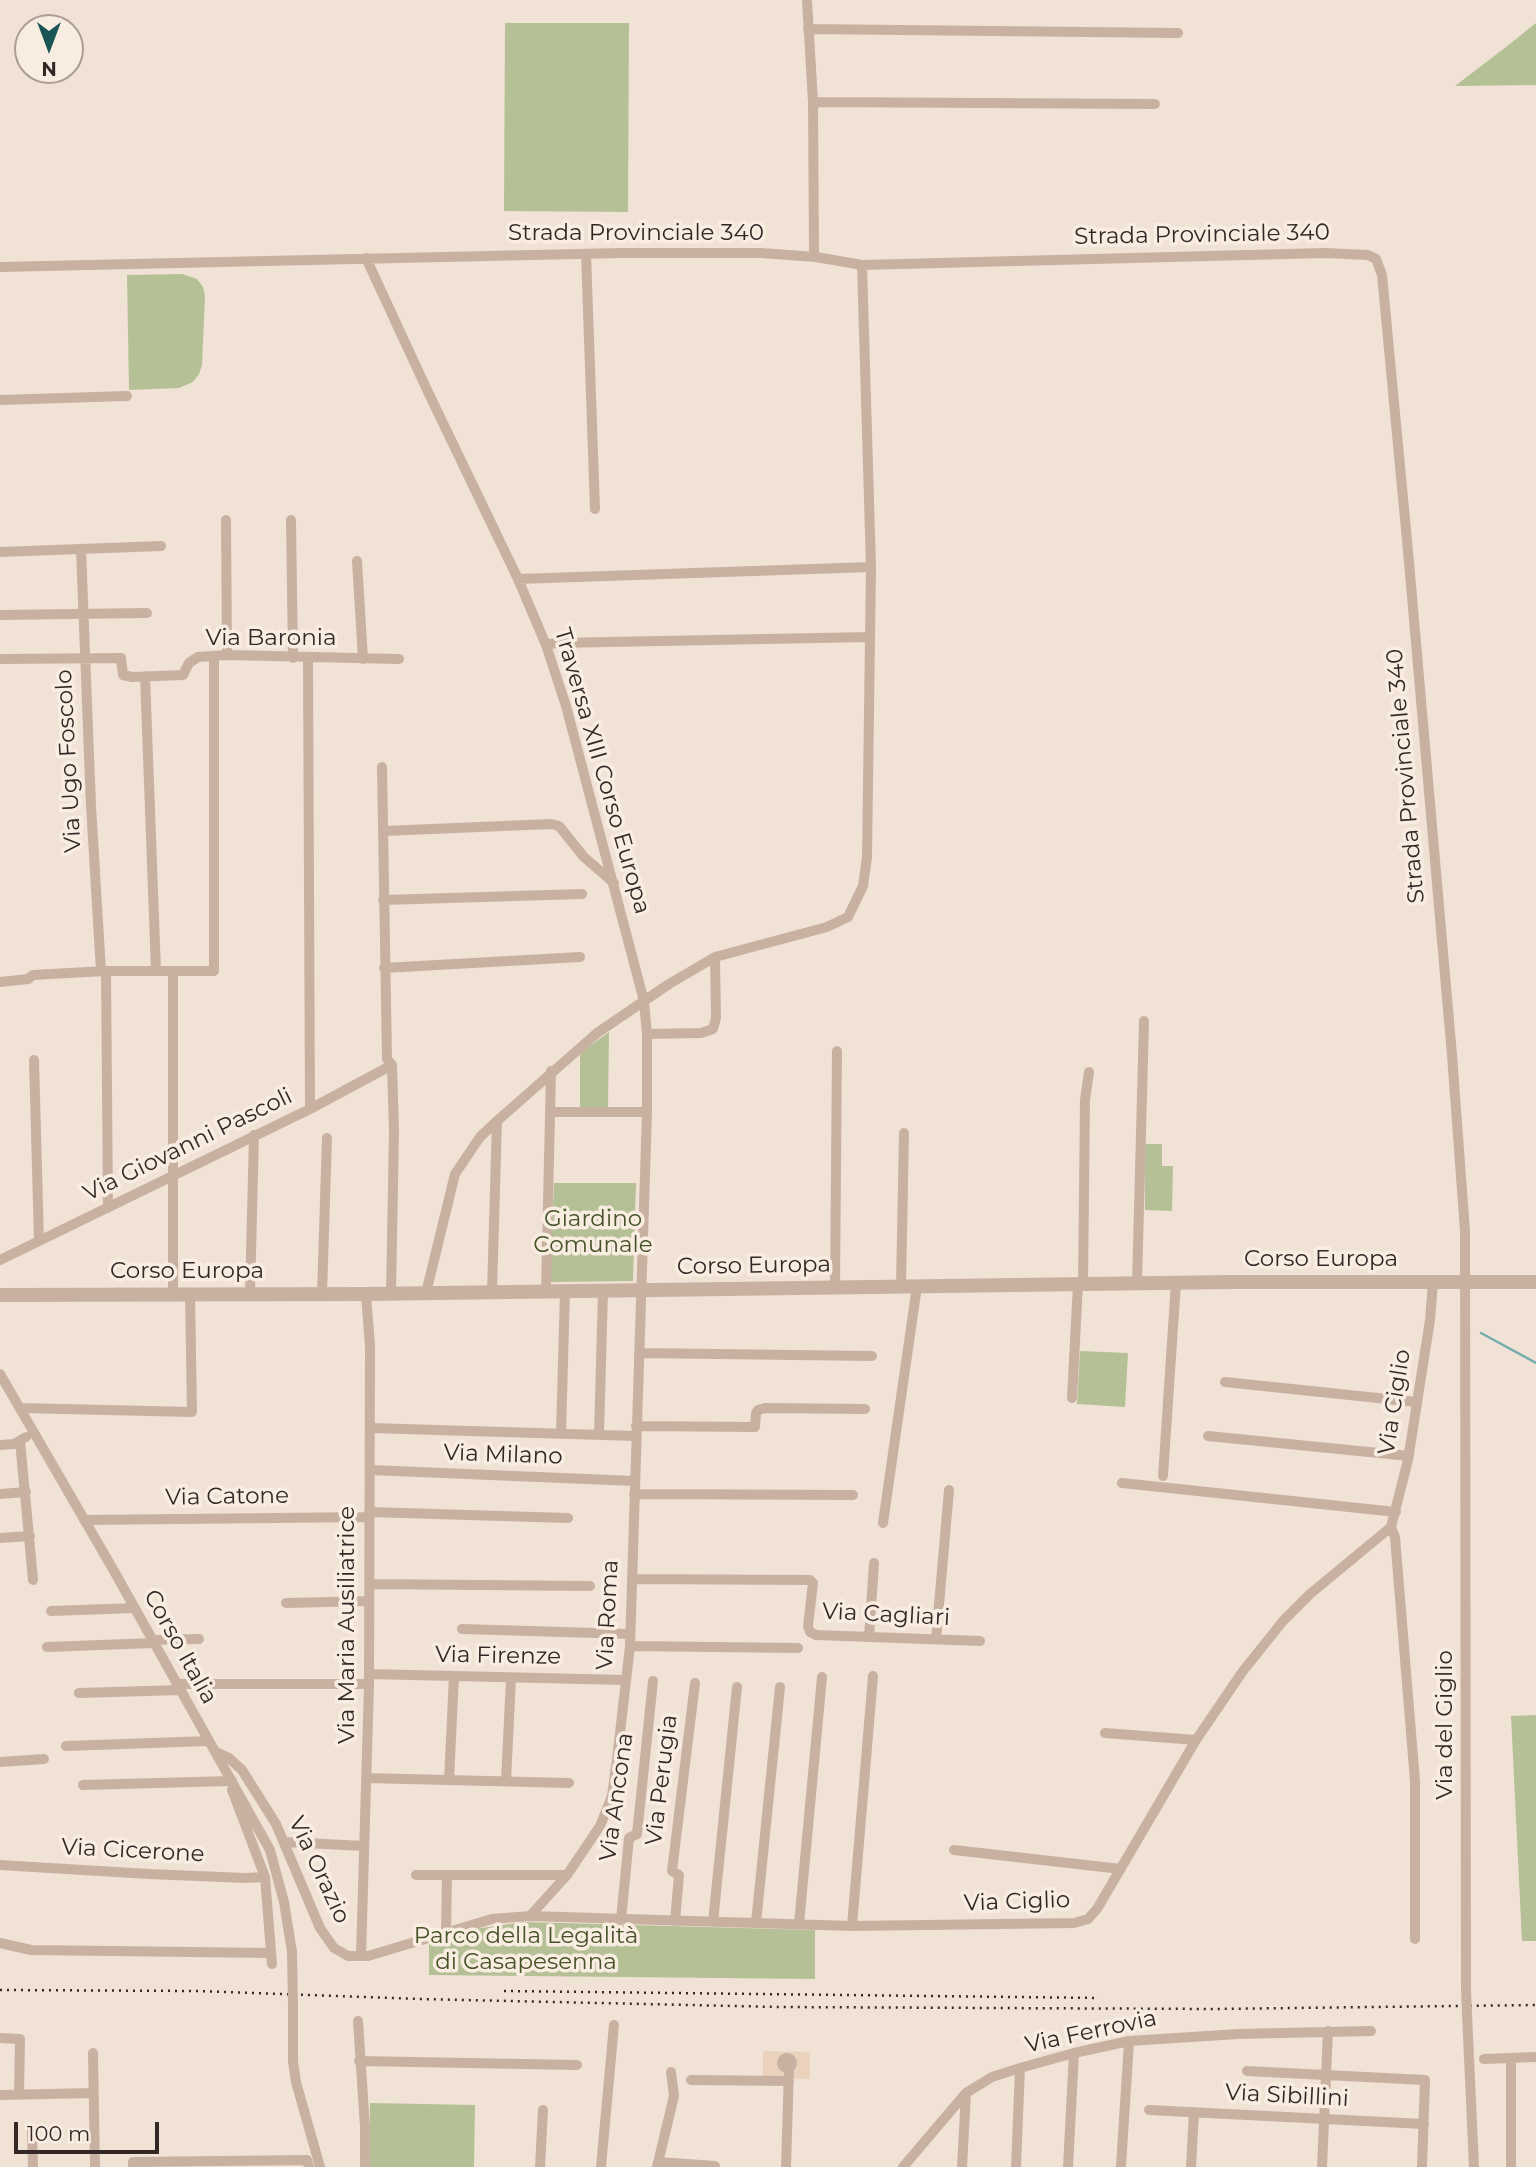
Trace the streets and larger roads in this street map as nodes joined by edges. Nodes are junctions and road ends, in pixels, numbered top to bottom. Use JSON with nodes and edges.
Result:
{"nodes":[{"id":1,"x":807,"y":0,"type":"edge"},
{"id":2,"x":808,"y":29,"type":"junction"},
{"id":3,"x":1178,"y":33,"type":"dead end"},
{"id":4,"x":813,"y":102,"type":"junction"},
{"id":5,"x":1155,"y":104,"type":"dead end"},
{"id":6,"x":586,"y":254,"type":"junction"},
{"id":7,"x":816,"y":257,"type":"junction"},
{"id":8,"x":366,"y":258,"type":"junction"},
{"id":9,"x":862,"y":265,"type":"junction"},
{"id":10,"x":0,"y":267,"type":"edge"},
{"id":11,"x":127,"y":396,"type":"dead end"},
{"id":12,"x":0,"y":400,"type":"edge"},
{"id":13,"x":595,"y":509,"type":"dead end"},
{"id":14,"x":226,"y":520,"type":"dead end"},
{"id":15,"x":291,"y":520,"type":"dead end"},
{"id":16,"x":161,"y":546,"type":"dead end"},
{"id":17,"x":80,"y":549,"type":"junction"},
{"id":18,"x":0,"y":552,"type":"edge"},
{"id":19,"x":357,"y":561,"type":"dead end"},
{"id":20,"x":871,"y":567,"type":"junction"},
{"id":21,"x":518,"y":579,"type":"junction"},
{"id":22,"x":147,"y":613,"type":"dead end"},
{"id":23,"x":83,"y":614,"type":"junction"},
{"id":24,"x":0,"y":615,"type":"edge"},
{"id":25,"x":870,"y":637,"type":"junction"},
{"id":26,"x":546,"y":645,"type":"junction"},
{"id":27,"x":227,"y":655,"type":"junction"},
{"id":28,"x":214,"y":656,"type":"junction"},
{"id":29,"x":293,"y":657,"type":"junction"},
{"id":30,"x":85,"y":658,"type":"junction"},
{"id":31,"x":308,"y":658,"type":"junction"},
{"id":32,"x":0,"y":659,"type":"edge"},
{"id":33,"x":363,"y":659,"type":"junction"},
{"id":34,"x":399,"y":659,"type":"dead end"},
{"id":35,"x":145,"y":676,"type":"junction"},
{"id":36,"x":382,"y":767,"type":"dead end"},
{"id":37,"x":384,"y":831,"type":"junction"},
{"id":38,"x":614,"y":883,"type":"junction"},
{"id":39,"x":582,"y":894,"type":"dead end"},
{"id":40,"x":383,"y":900,"type":"junction"},
{"id":41,"x":580,"y":957,"type":"dead end"},
{"id":42,"x":715,"y":957,"type":"junction"},
{"id":43,"x":384,"y":968,"type":"junction"},
{"id":44,"x":104,"y":971,"type":"junction"},
{"id":45,"x":156,"y":971,"type":"junction"},
{"id":46,"x":173,"y":971,"type":"junction"},
{"id":47,"x":0,"y":982,"type":"edge"},
{"id":48,"x":644,"y":1001,"type":"junction"},
{"id":49,"x":1144,"y":1021,"type":"dead end"},
{"id":50,"x":647,"y":1034,"type":"junction"},
{"id":51,"x":837,"y":1051,"type":"dead end"},
{"id":52,"x":34,"y":1060,"type":"dead end"},
{"id":53,"x":392,"y":1065,"type":"junction"},
{"id":54,"x":551,"y":1071,"type":"junction"},
{"id":55,"x":1089,"y":1072,"type":"dead end"},
{"id":56,"x":310,"y":1109,"type":"junction"},
{"id":57,"x":550,"y":1112,"type":"junction"},
{"id":58,"x":647,"y":1112,"type":"junction"},
{"id":59,"x":498,"y":1121,"type":"junction"},
{"id":60,"x":904,"y":1133,"type":"dead end"},
{"id":61,"x":254,"y":1135,"type":"junction"},
{"id":62,"x":327,"y":1138,"type":"dead end"},
{"id":63,"x":174,"y":1175,"type":"junction"},
{"id":64,"x":108,"y":1208,"type":"junction"},
{"id":65,"x":39,"y":1241,"type":"junction"},
{"id":66,"x":0,"y":1260,"type":"edge"},
{"id":67,"x":1433,"y":1282,"type":"junction"},
{"id":68,"x":1466,"y":1282,"type":"junction"},
{"id":69,"x":1536,"y":1282,"type":"edge"},
{"id":70,"x":1138,"y":1283,"type":"junction"},
{"id":71,"x":1176,"y":1283,"type":"junction"},
{"id":72,"x":1080,"y":1284,"type":"junction"},
{"id":73,"x":901,"y":1286,"type":"junction"},
{"id":74,"x":917,"y":1286,"type":"junction"},
{"id":75,"x":835,"y":1287,"type":"junction"},
{"id":76,"x":603,"y":1290,"type":"junction"},
{"id":77,"x":642,"y":1290,"type":"junction"},
{"id":78,"x":546,"y":1291,"type":"junction"},
{"id":79,"x":565,"y":1291,"type":"junction"},
{"id":80,"x":492,"y":1292,"type":"junction"},
{"id":81,"x":173,"y":1293,"type":"junction"},
{"id":82,"x":190,"y":1293,"type":"junction"},
{"id":83,"x":426,"y":1293,"type":"junction"},
{"id":84,"x":250,"y":1294,"type":"junction"},
{"id":85,"x":322,"y":1294,"type":"junction"},
{"id":86,"x":366,"y":1294,"type":"junction"},
{"id":87,"x":391,"y":1294,"type":"junction"},
{"id":88,"x":0,"y":1295,"type":"edge"},
{"id":89,"x":639,"y":1353,"type":"junction"},
{"id":90,"x":872,"y":1356,"type":"dead end"},
{"id":91,"x":0,"y":1374,"type":"edge"},
{"id":92,"x":1225,"y":1382,"type":"dead end"},
{"id":93,"x":1072,"y":1398,"type":"dead end"},
{"id":94,"x":1416,"y":1402,"type":"junction"},
{"id":95,"x":20,"y":1408,"type":"junction"},
{"id":96,"x":865,"y":1409,"type":"dead end"},
{"id":97,"x":370,"y":1428,"type":"junction"},
{"id":98,"x":636,"y":1431,"type":"junction"},
{"id":99,"x":34,"y":1432,"type":"junction"},
{"id":100,"x":561,"y":1433,"type":"junction"},
{"id":101,"x":599,"y":1434,"type":"junction"},
{"id":102,"x":1209,"y":1436,"type":"dead end"},
{"id":103,"x":20,"y":1441,"type":"junction"},
{"id":104,"x":0,"y":1445,"type":"edge"},
{"id":105,"x":1409,"y":1456,"type":"junction"},
{"id":106,"x":370,"y":1470,"type":"junction"},
{"id":107,"x":1163,"y":1476,"type":"dead end"},
{"id":108,"x":634,"y":1481,"type":"junction"},
{"id":109,"x":1122,"y":1483,"type":"dead end"},
{"id":110,"x":949,"y":1490,"type":"dead end"},
{"id":111,"x":26,"y":1492,"type":"junction"},
{"id":112,"x":0,"y":1494,"type":"edge"},
{"id":113,"x":634,"y":1494,"type":"junction"},
{"id":114,"x":853,"y":1495,"type":"dead end"},
{"id":115,"x":1396,"y":1512,"type":"junction"},
{"id":116,"x":369,"y":1515,"type":"junction"},
{"id":117,"x":568,"y":1518,"type":"dead end"},
{"id":118,"x":84,"y":1520,"type":"junction"},
{"id":119,"x":883,"y":1524,"type":"dead end"},
{"id":120,"x":1391,"y":1527,"type":"junction"},
{"id":121,"x":30,"y":1536,"type":"junction"},
{"id":122,"x":0,"y":1538,"type":"edge"},
{"id":123,"x":874,"y":1563,"type":"dead end"},
{"id":124,"x":632,"y":1579,"type":"junction"},
{"id":125,"x":33,"y":1580,"type":"dead end"},
{"id":126,"x":369,"y":1584,"type":"junction"},
{"id":127,"x":590,"y":1586,"type":"dead end"},
{"id":128,"x":369,"y":1601,"type":"junction"},
{"id":129,"x":286,"y":1603,"type":"dead end"},
{"id":130,"x":135,"y":1608,"type":"junction"},
{"id":131,"x":51,"y":1611,"type":"dead end"},
{"id":132,"x":462,"y":1629,"type":"dead end"},
{"id":133,"x":630,"y":1633,"type":"junction"},
{"id":134,"x":869,"y":1637,"type":"junction"},
{"id":135,"x":199,"y":1639,"type":"dead end"},
{"id":136,"x":936,"y":1639,"type":"junction"},
{"id":137,"x":980,"y":1641,"type":"dead end"},
{"id":138,"x":153,"y":1642,"type":"junction"},
{"id":139,"x":630,"y":1646,"type":"junction"},
{"id":140,"x":47,"y":1647,"type":"dead end"},
{"id":141,"x":798,"y":1648,"type":"dead end"},
{"id":142,"x":454,"y":1676,"type":"junction"},
{"id":143,"x":873,"y":1676,"type":"dead end"},
{"id":144,"x":821,"y":1677,"type":"dead end"},
{"id":145,"x":512,"y":1678,"type":"junction"},
{"id":146,"x":369,"y":1679,"type":"junction"},
{"id":147,"x":625,"y":1680,"type":"junction"},
{"id":148,"x":653,"y":1681,"type":"dead end"},
{"id":149,"x":695,"y":1683,"type":"dead end"},
{"id":150,"x":178,"y":1687,"type":"junction"},
{"id":151,"x":737,"y":1687,"type":"dead end"},
{"id":152,"x":780,"y":1687,"type":"dead end"},
{"id":153,"x":79,"y":1693,"type":"dead end"},
{"id":154,"x":1105,"y":1733,"type":"dead end"},
{"id":155,"x":1196,"y":1740,"type":"junction"},
{"id":156,"x":209,"y":1741,"type":"junction"},
{"id":157,"x":66,"y":1746,"type":"dead end"},
{"id":158,"x":216,"y":1752,"type":"junction"},
{"id":159,"x":44,"y":1759,"type":"dead end"},
{"id":160,"x":0,"y":1762,"type":"edge"},
{"id":161,"x":366,"y":1779,"type":"junction"},
{"id":162,"x":449,"y":1780,"type":"junction"},
{"id":163,"x":506,"y":1781,"type":"junction"},
{"id":164,"x":233,"y":1782,"type":"junction"},
{"id":165,"x":569,"y":1783,"type":"dead end"},
{"id":166,"x":83,"y":1785,"type":"dead end"},
{"id":167,"x":285,"y":1842,"type":"junction"},
{"id":168,"x":365,"y":1846,"type":"junction"},
{"id":169,"x":954,"y":1850,"type":"dead end"},
{"id":170,"x":0,"y":1865,"type":"edge"},
{"id":171,"x":1121,"y":1869,"type":"junction"},
{"id":172,"x":416,"y":1875,"type":"dead end"},
{"id":173,"x":447,"y":1875,"type":"junction"},
{"id":174,"x":566,"y":1875,"type":"junction"},
{"id":175,"x":265,"y":1877,"type":"junction"},
{"id":176,"x":530,"y":1916,"type":"junction"},
{"id":177,"x":621,"y":1920,"type":"junction"},
{"id":178,"x":675,"y":1921,"type":"junction"},
{"id":179,"x":713,"y":1922,"type":"junction"},
{"id":180,"x":756,"y":1923,"type":"junction"},
{"id":181,"x":799,"y":1924,"type":"junction"},
{"id":182,"x":852,"y":1926,"type":"junction"},
{"id":183,"x":446,"y":1933,"type":"junction"},
{"id":184,"x":1415,"y":1939,"type":"dead end"},
{"id":185,"x":0,"y":1943,"type":"edge"},
{"id":186,"x":361,"y":1956,"type":"junction"},
{"id":187,"x":358,"y":2021,"type":"dead end"},
{"id":188,"x":614,"y":2025,"type":"dead end"},
{"id":189,"x":1328,"y":2031,"type":"junction"},
{"id":190,"x":1371,"y":2031,"type":"dead end"},
{"id":191,"x":0,"y":2038,"type":"edge"},
{"id":192,"x":1129,"y":2041,"type":"junction"},
{"id":193,"x":93,"y":2053,"type":"dead end"},
{"id":194,"x":1074,"y":2053,"type":"junction"},
{"id":195,"x":1536,"y":2057,"type":"edge"},
{"id":196,"x":1511,"y":2058,"type":"junction"},
{"id":197,"x":1484,"y":2059,"type":"dead end"},
{"id":198,"x":359,"y":2061,"type":"junction"},
{"id":199,"x":577,"y":2065,"type":"dead end"},
{"id":200,"x":789,"y":2068,"type":"dead end"},
{"id":201,"x":1020,"y":2068,"type":"junction"},
{"id":202,"x":1247,"y":2071,"type":"dead end"},
{"id":203,"x":671,"y":2072,"type":"dead end"},
{"id":204,"x":1325,"y":2075,"type":"junction"},
{"id":205,"x":691,"y":2080,"type":"dead end"},
{"id":206,"x":789,"y":2081,"type":"junction"},
{"id":207,"x":94,"y":2093,"type":"junction"},
{"id":208,"x":966,"y":2093,"type":"junction"},
{"id":209,"x":19,"y":2094,"type":"junction"},
{"id":210,"x":0,"y":2095,"type":"edge"},
{"id":211,"x":543,"y":2110,"type":"dead end"},
{"id":212,"x":1149,"y":2110,"type":"dead end"},
{"id":213,"x":1194,"y":2112,"type":"junction"},
{"id":214,"x":1323,"y":2118,"type":"junction"},
{"id":215,"x":1424,"y":2124,"type":"junction"},
{"id":216,"x":32,"y":2130,"type":"dead end"},
{"id":217,"x":658,"y":2164,"type":"edge"},
{"id":218,"x":133,"y":2165,"type":"edge"},
{"id":219,"x":715,"y":2166,"type":"edge"},
{"id":220,"x":33,"y":2167,"type":"edge"},
{"id":221,"x":95,"y":2167,"type":"edge"},
{"id":222,"x":309,"y":2167,"type":"edge"},
{"id":223,"x":320,"y":2167,"type":"edge"},
{"id":224,"x":365,"y":2167,"type":"edge"},
{"id":225,"x":540,"y":2167,"type":"edge"},
{"id":226,"x":601,"y":2167,"type":"edge"},
{"id":227,"x":786,"y":2167,"type":"edge"},
{"id":228,"x":903,"y":2167,"type":"edge"},
{"id":229,"x":962,"y":2167,"type":"edge"},
{"id":230,"x":1016,"y":2167,"type":"edge"},
{"id":231,"x":1068,"y":2167,"type":"edge"},
{"id":232,"x":1121,"y":2167,"type":"edge"},
{"id":233,"x":1191,"y":2167,"type":"edge"},
{"id":234,"x":1322,"y":2167,"type":"edge"},
{"id":235,"x":1422,"y":2167,"type":"edge"},
{"id":236,"x":1474,"y":2167,"type":"edge"},
{"id":237,"x":1511,"y":2167,"type":"edge"}],
"edges":[{"from":1,"to":2,"type":"street"},
{"from":2,"to":3,"type":"street"},
{"from":2,"to":4,"type":"street"},
{"from":4,"to":5,"type":"street"},
{"from":4,"to":7,"type":"street"},
{"from":6,"to":7,"type":"street","name":"Strada Provinciale 340"},
{"from":6,"to":8,"type":"street","name":"Strada Provinciale 340"},
{"from":6,"to":13,"type":"street"},
{"from":7,"to":9,"type":"street","name":"Strada Provinciale 340"},
{"from":8,"to":10,"type":"street","name":"Strada Provinciale 340"},
{"from":8,"to":21,"type":"street","name":"Traversa XIII Corso Europa"},
{"from":9,"to":20,"type":"street"},
{"from":9,"to":68,"type":"street","name":"Strada Provinciale 340"},
{"from":11,"to":12,"type":"street"},
{"from":14,"to":27,"type":"street"},
{"from":15,"to":29,"type":"street"},
{"from":16,"to":17,"type":"street"},
{"from":17,"to":18,"type":"street"},
{"from":17,"to":23,"type":"street","name":"Via Ugo Foscolo"},
{"from":19,"to":33,"type":"street"},
{"from":20,"to":21,"type":"street"},
{"from":20,"to":25,"type":"street"},
{"from":21,"to":26,"type":"street","name":"Traversa XIII Corso Europa"},
{"from":22,"to":23,"type":"street"},
{"from":23,"to":24,"type":"street"},
{"from":23,"to":30,"type":"street","name":"Via Ugo Foscolo"},
{"from":25,"to":26,"type":"street"},
{"from":25,"to":42,"type":"street"},
{"from":26,"to":38,"type":"street","name":"Traversa XIII Corso Europa"},
{"from":27,"to":28,"type":"street","name":"Via Baronia"},
{"from":27,"to":29,"type":"street","name":"Via Baronia"},
{"from":28,"to":35,"type":"street","name":"Via Baronia"},
{"from":28,"to":46,"type":"street"},
{"from":29,"to":31,"type":"street","name":"Via Baronia"},
{"from":30,"to":32,"type":"street"},
{"from":30,"to":35,"type":"street"},
{"from":30,"to":44,"type":"street","name":"Via Ugo Foscolo"},
{"from":31,"to":33,"type":"street","name":"Via Baronia"},
{"from":31,"to":56,"type":"street"},
{"from":33,"to":34,"type":"street","name":"Via Baronia"},
{"from":35,"to":45,"type":"street"},
{"from":36,"to":37,"type":"street"},
{"from":37,"to":38,"type":"street"},
{"from":37,"to":40,"type":"street"},
{"from":38,"to":48,"type":"street","name":"Traversa XIII Corso Europa"},
{"from":39,"to":40,"type":"street"},
{"from":40,"to":43,"type":"street"},
{"from":41,"to":43,"type":"street"},
{"from":42,"to":48,"type":"street"},
{"from":42,"to":50,"type":"street"},
{"from":43,"to":53,"type":"street"},
{"from":44,"to":45,"type":"street"},
{"from":44,"to":47,"type":"street"},
{"from":44,"to":64,"type":"street","name":"Via Ugo Foscolo"},
{"from":45,"to":46,"type":"street"},
{"from":46,"to":63,"type":"street"},
{"from":48,"to":50,"type":"street","name":"Traversa XIII Corso Europa"},
{"from":48,"to":54,"type":"street"},
{"from":49,"to":70,"type":"street"},
{"from":50,"to":58,"type":"street","name":"Traversa XIII Corso Europa"},
{"from":51,"to":75,"type":"street"},
{"from":52,"to":65,"type":"street"},
{"from":53,"to":56,"type":"street","name":"Via Giovanni Pascoli"},
{"from":53,"to":87,"type":"street"},
{"from":54,"to":57,"type":"street"},
{"from":54,"to":59,"type":"street"},
{"from":55,"to":72,"type":"street"},
{"from":56,"to":61,"type":"street","name":"Via Giovanni Pascoli"},
{"from":57,"to":58,"type":"street"},
{"from":57,"to":78,"type":"street"},
{"from":58,"to":77,"type":"street","name":"Traversa XIII Corso Europa"},
{"from":59,"to":80,"type":"street"},
{"from":59,"to":83,"type":"street"},
{"from":60,"to":73,"type":"street"},
{"from":61,"to":63,"type":"street","name":"Via Giovanni Pascoli"},
{"from":61,"to":84,"type":"street"},
{"from":62,"to":85,"type":"street"},
{"from":63,"to":64,"type":"street","name":"Via Giovanni Pascoli"},
{"from":63,"to":81,"type":"street"},
{"from":64,"to":65,"type":"street","name":"Via Giovanni Pascoli"},
{"from":65,"to":66,"type":"street","name":"Via Giovanni Pascoli"},
{"from":67,"to":68,"type":"street","name":"Corso Europa"},
{"from":67,"to":71,"type":"street","name":"Corso Europa"},
{"from":67,"to":94,"type":"street","name":"Via Ciglio"},
{"from":68,"to":69,"type":"street","name":"Corso Europa"},
{"from":68,"to":236,"type":"street","name":"Via del Giglio","bridge":true},
{"from":70,"to":71,"type":"street","name":"Corso Europa"},
{"from":70,"to":72,"type":"street","name":"Corso Europa"},
{"from":71,"to":107,"type":"street"},
{"from":72,"to":74,"type":"street","name":"Corso Europa"},
{"from":72,"to":93,"type":"street"},
{"from":73,"to":74,"type":"street","name":"Corso Europa"},
{"from":73,"to":75,"type":"street","name":"Corso Europa"},
{"from":74,"to":119,"type":"street"},
{"from":75,"to":77,"type":"street","name":"Corso Europa"},
{"from":76,"to":77,"type":"street","name":"Corso Europa"},
{"from":76,"to":79,"type":"street","name":"Corso Europa"},
{"from":76,"to":101,"type":"street"},
{"from":77,"to":89,"type":"street","name":"Via Roma"},
{"from":78,"to":79,"type":"street","name":"Corso Europa"},
{"from":78,"to":80,"type":"street","name":"Corso Europa"},
{"from":79,"to":100,"type":"street"},
{"from":80,"to":83,"type":"street","name":"Corso Europa"},
{"from":81,"to":82,"type":"street","name":"Corso Europa"},
{"from":81,"to":88,"type":"street","name":"Corso Europa"},
{"from":82,"to":84,"type":"street","name":"Corso Europa"},
{"from":82,"to":95,"type":"street"},
{"from":83,"to":87,"type":"street","name":"Corso Europa"},
{"from":84,"to":85,"type":"street","name":"Corso Europa"},
{"from":85,"to":86,"type":"street","name":"Corso Europa"},
{"from":86,"to":87,"type":"street","name":"Corso Europa"},
{"from":86,"to":97,"type":"street","name":"Via Maria Ausiliatrice"},
{"from":89,"to":90,"type":"street"},
{"from":89,"to":98,"type":"street","name":"Via Roma"},
{"from":91,"to":95,"type":"street","name":"Corso Italia"},
{"from":92,"to":94,"type":"street"},
{"from":94,"to":105,"type":"street","name":"Via Ciglio"},
{"from":95,"to":99,"type":"street","name":"Corso Italia"},
{"from":96,"to":98,"type":"street"},
{"from":97,"to":100,"type":"street"},
{"from":97,"to":106,"type":"street","name":"Via Maria Ausiliatrice"},
{"from":98,"to":101,"type":"street"},
{"from":98,"to":108,"type":"street","name":"Via Roma"},
{"from":99,"to":103,"type":"street"},
{"from":99,"to":118,"type":"street","name":"Corso Italia"},
{"from":100,"to":101,"type":"street"},
{"from":102,"to":105,"type":"street"},
{"from":103,"to":104,"type":"street"},
{"from":103,"to":111,"type":"street"},
{"from":105,"to":115,"type":"street","name":"Via Ciglio"},
{"from":106,"to":108,"type":"street","name":"Via Milano"},
{"from":106,"to":116,"type":"street","name":"Via Maria Ausiliatrice"},
{"from":108,"to":113,"type":"street","name":"Via Roma"},
{"from":109,"to":115,"type":"street"},
{"from":110,"to":136,"type":"street"},
{"from":111,"to":112,"type":"street"},
{"from":111,"to":121,"type":"street"},
{"from":113,"to":114,"type":"street"},
{"from":113,"to":124,"type":"street","name":"Via Roma"},
{"from":115,"to":120,"type":"street","name":"Via Ciglio"},
{"from":116,"to":117,"type":"street","name":"Via Catone"},
{"from":116,"to":118,"type":"street","name":"Via Catone"},
{"from":116,"to":126,"type":"street","name":"Via Maria Ausiliatrice"},
{"from":118,"to":130,"type":"street","name":"Corso Italia"},
{"from":120,"to":155,"type":"street","name":"Via Ciglio"},
{"from":120,"to":184,"type":"street","name":"Via Ciglio"},
{"from":121,"to":122,"type":"street"},
{"from":121,"to":125,"type":"street"},
{"from":123,"to":134,"type":"street"},
{"from":124,"to":133,"type":"street","name":"Via Roma"},
{"from":124,"to":134,"type":"street","name":"Via Cagliari"},
{"from":126,"to":127,"type":"street"},
{"from":126,"to":128,"type":"street","name":"Via Maria Ausiliatrice"},
{"from":128,"to":129,"type":"street"},
{"from":128,"to":146,"type":"street","name":"Via Maria Ausiliatrice"},
{"from":130,"to":131,"type":"street"},
{"from":130,"to":138,"type":"street","name":"Corso Italia"},
{"from":132,"to":133,"type":"street"},
{"from":133,"to":139,"type":"street","name":"Via Roma"},
{"from":134,"to":136,"type":"street","name":"Via Cagliari"},
{"from":135,"to":138,"type":"street"},
{"from":136,"to":137,"type":"street","name":"Via Cagliari"},
{"from":138,"to":140,"type":"street"},
{"from":138,"to":150,"type":"street","name":"Corso Italia"},
{"from":139,"to":141,"type":"street"},
{"from":139,"to":147,"type":"street","name":"Via Roma"},
{"from":142,"to":145,"type":"street","name":"Via Firenze"},
{"from":142,"to":146,"type":"street","name":"Via Firenze"},
{"from":142,"to":162,"type":"street"},
{"from":143,"to":182,"type":"street"},
{"from":144,"to":181,"type":"street"},
{"from":145,"to":147,"type":"street","name":"Via Firenze"},
{"from":145,"to":163,"type":"street"},
{"from":146,"to":150,"type":"street","name":"Via Firenze"},
{"from":146,"to":161,"type":"street","name":"Via Maria Ausiliatrice"},
{"from":147,"to":174,"type":"street","name":"Via Roma"},
{"from":148,"to":177,"type":"street","name":"Via Ancona"},
{"from":149,"to":178,"type":"street","name":"Via Perugia"},
{"from":150,"to":153,"type":"street","name":"Via Firenze"},
{"from":150,"to":156,"type":"street","name":"Corso Italia"},
{"from":151,"to":179,"type":"street"},
{"from":152,"to":180,"type":"street"},
{"from":154,"to":155,"type":"street"},
{"from":155,"to":171,"type":"street","name":"Via Ciglio"},
{"from":156,"to":157,"type":"street"},
{"from":156,"to":158,"type":"street","name":"Corso Italia"},
{"from":158,"to":164,"type":"street","name":"Corso Italia"},
{"from":158,"to":167,"type":"street","name":"Via Orazio"},
{"from":159,"to":160,"type":"street"},
{"from":161,"to":162,"type":"street"},
{"from":161,"to":168,"type":"street","name":"Via Maria Ausiliatrice"},
{"from":162,"to":163,"type":"street"},
{"from":163,"to":165,"type":"street"},
{"from":164,"to":166,"type":"street"},
{"from":164,"to":175,"type":"street"},
{"from":164,"to":223,"type":"street","name":"Corso Italia","bridge":true},
{"from":167,"to":168,"type":"street"},
{"from":167,"to":186,"type":"street","name":"Via Orazio"},
{"from":168,"to":186,"type":"street","name":"Via Maria Ausiliatrice"},
{"from":169,"to":171,"type":"street"},
{"from":170,"to":175,"type":"street","name":"Via Cicerone"},
{"from":171,"to":182,"type":"street","name":"Via Ciglio"},
{"from":172,"to":173,"type":"street"},
{"from":173,"to":174,"type":"street"},
{"from":173,"to":183,"type":"street"},
{"from":174,"to":176,"type":"street","name":"Via Roma"},
{"from":175,"to":185,"type":"street"},
{"from":176,"to":177,"type":"street","name":"Via Ciglio"},
{"from":176,"to":183,"type":"street"},
{"from":177,"to":178,"type":"street","name":"Via Ciglio"},
{"from":178,"to":179,"type":"street","name":"Via Ciglio"},
{"from":179,"to":180,"type":"street","name":"Via Ciglio"},
{"from":180,"to":181,"type":"street","name":"Via Ciglio"},
{"from":181,"to":182,"type":"street","name":"Via Ciglio"},
{"from":183,"to":186,"type":"street"},
{"from":187,"to":198,"type":"street"},
{"from":188,"to":226,"type":"street"},
{"from":189,"to":190,"type":"street","name":"Via Ferrovia"},
{"from":189,"to":192,"type":"street","name":"Via Ferrovia"},
{"from":189,"to":204,"type":"street"},
{"from":191,"to":209,"type":"street"},
{"from":192,"to":194,"type":"street","name":"Via Ferrovia"},
{"from":192,"to":232,"type":"street"},
{"from":193,"to":207,"type":"street"},
{"from":194,"to":201,"type":"street","name":"Via Ferrovia"},
{"from":194,"to":231,"type":"street"},
{"from":195,"to":196,"type":"street"},
{"from":196,"to":197,"type":"street"},
{"from":196,"to":237,"type":"street"},
{"from":198,"to":199,"type":"street"},
{"from":198,"to":224,"type":"street"},
{"from":200,"to":206,"type":"street"},
{"from":201,"to":208,"type":"street","name":"Via Ferrovia"},
{"from":201,"to":230,"type":"street"},
{"from":202,"to":204,"type":"street"},
{"from":203,"to":217,"type":"street"},
{"from":204,"to":214,"type":"street"},
{"from":204,"to":215,"type":"street"},
{"from":205,"to":206,"type":"street"},
{"from":206,"to":227,"type":"street"},
{"from":207,"to":209,"type":"street"},
{"from":207,"to":221,"type":"street"},
{"from":208,"to":228,"type":"street","name":"Via Ferrovia"},
{"from":208,"to":229,"type":"street"},
{"from":209,"to":210,"type":"street"},
{"from":211,"to":225,"type":"street"},
{"from":212,"to":213,"type":"street","name":"Via Sibillini"},
{"from":213,"to":214,"type":"street","name":"Via Sibillini"},
{"from":213,"to":233,"type":"street"},
{"from":214,"to":215,"type":"street","name":"Via Sibillini"},
{"from":214,"to":234,"type":"street"},
{"from":215,"to":235,"type":"street"},
{"from":216,"to":220,"type":"street"},
{"from":217,"to":219,"type":"street"},
{"from":218,"to":222,"type":"street"}]}
